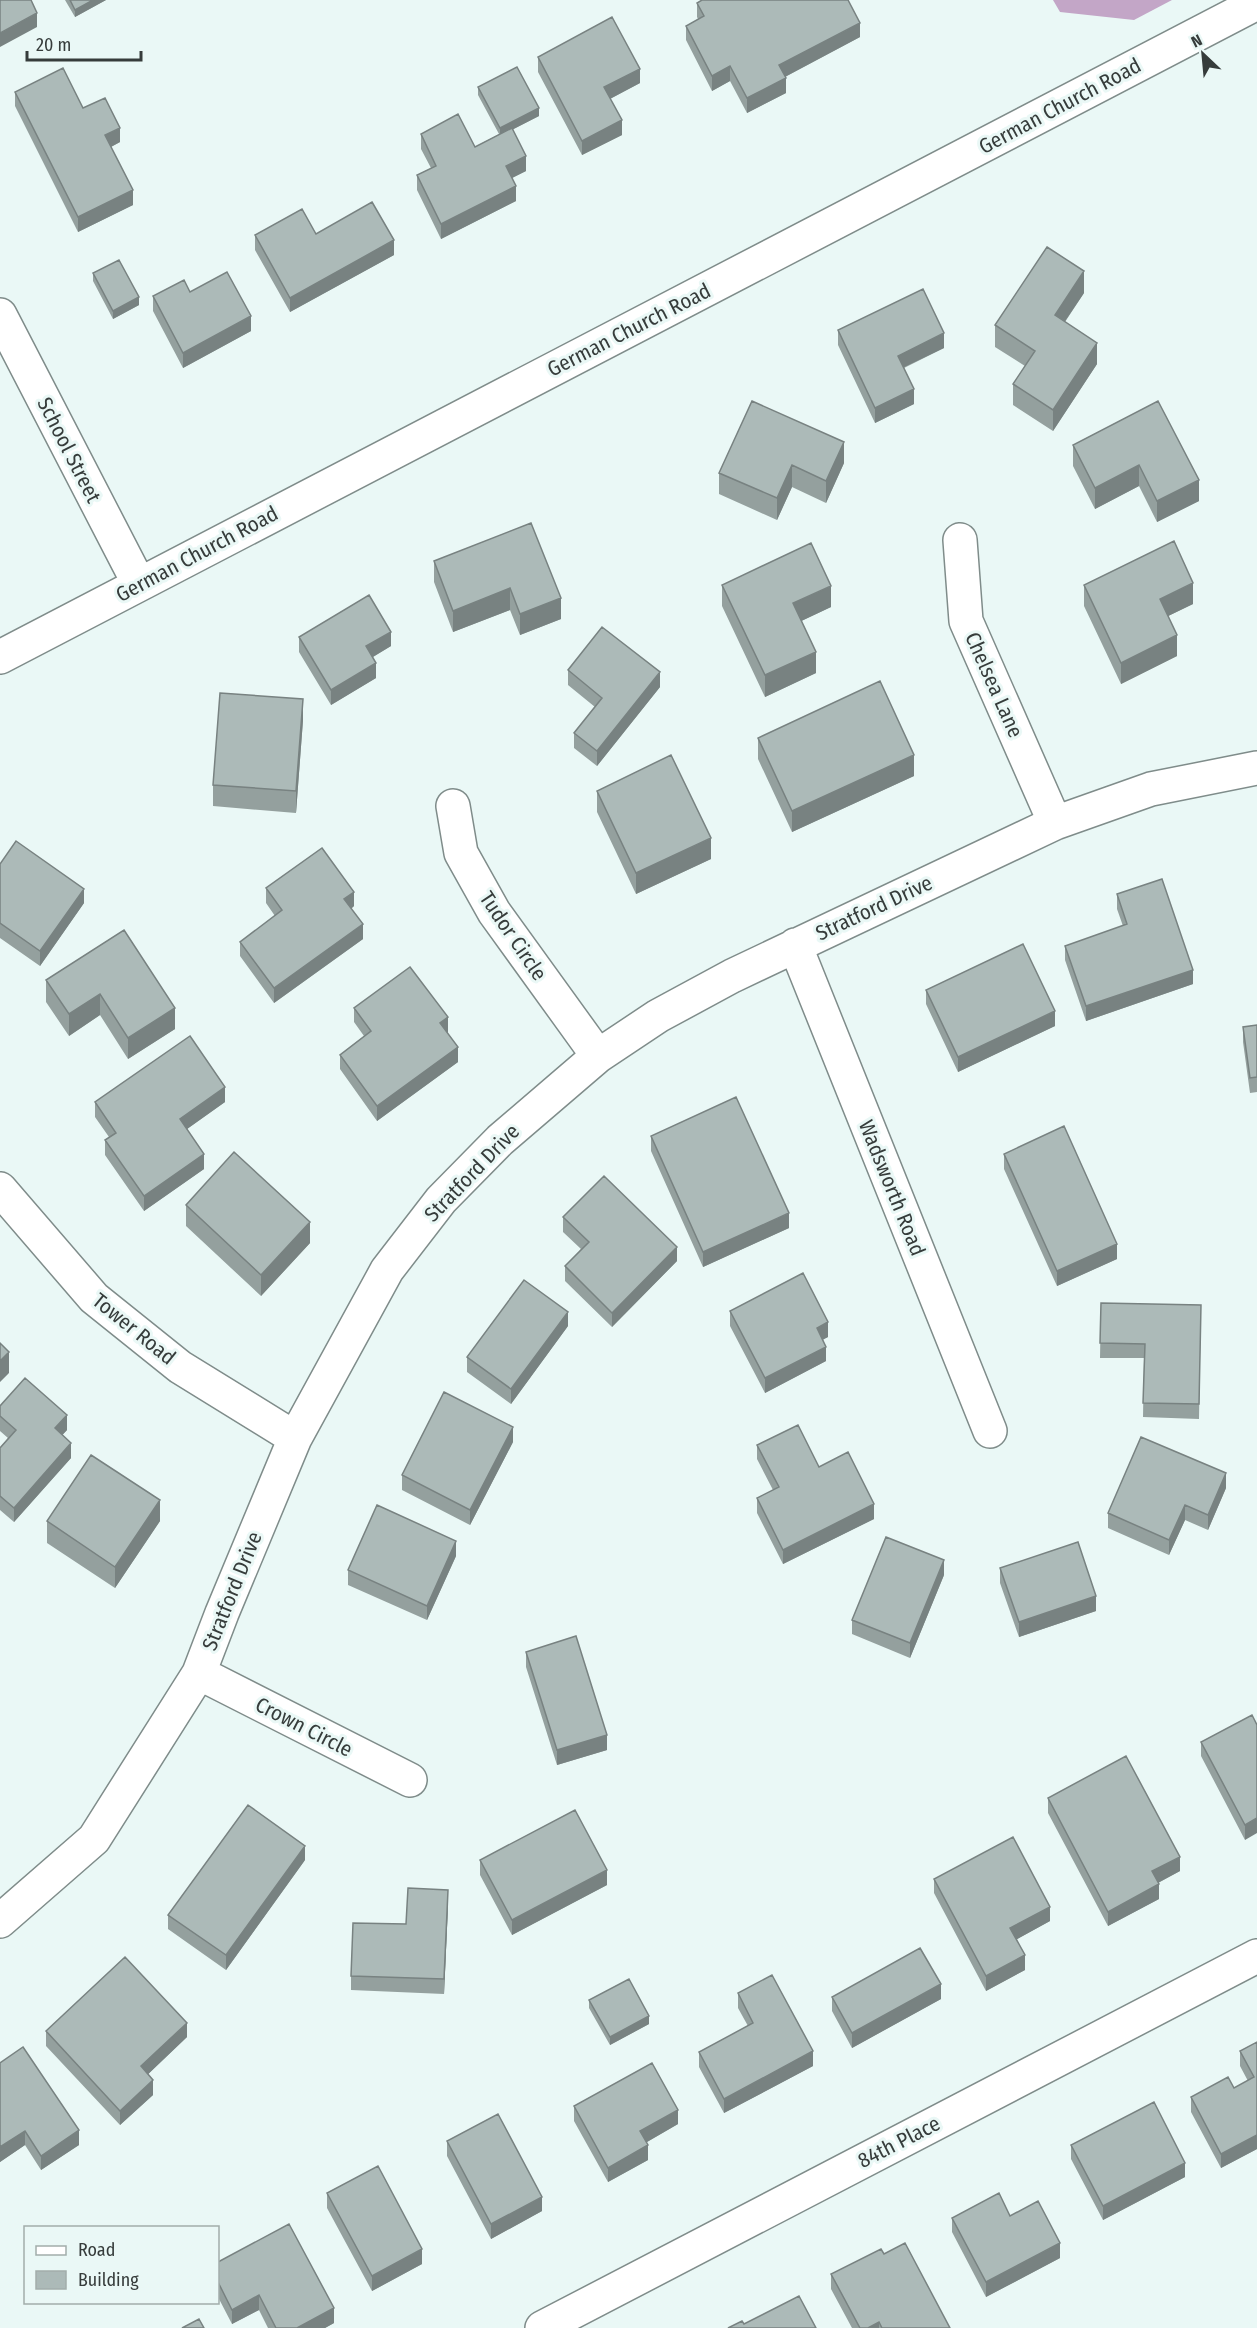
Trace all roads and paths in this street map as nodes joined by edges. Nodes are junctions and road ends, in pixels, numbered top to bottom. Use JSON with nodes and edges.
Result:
{"nodes":[{"id":1,"x":1257,"y":3,"type":"edge"},
{"id":2,"x":0,"y":315,"type":"edge"},
{"id":3,"x":960,"y":540,"type":"dead end"},
{"id":4,"x":139,"y":584,"type":"junction"},
{"id":5,"x":0,"y":657,"type":"edge"},
{"id":6,"x":1257,"y":768,"type":"edge"},
{"id":7,"x":453,"y":806,"type":"dead end"},
{"id":8,"x":1055,"y":823,"type":"junction"},
{"id":9,"x":795,"y":945,"type":"junction"},
{"id":10,"x":598,"y":1056,"type":"junction"},
{"id":11,"x":0,"y":1189,"type":"edge"},
{"id":12,"x":990,"y":1431,"type":"dead end"},
{"id":13,"x":295,"y":1438,"type":"junction"},
{"id":14,"x":199,"y":1673,"type":"junction"},
{"id":15,"x":410,"y":1780,"type":"dead end"},
{"id":16,"x":0,"y":1921,"type":"edge"},
{"id":17,"x":1257,"y":1956,"type":"edge"},
{"id":18,"x":542,"y":2328,"type":"edge"}],
"edges":[{"from":1,"to":4,"type":"street","name":"German Church Road"},
{"from":2,"to":4,"type":"street","name":"School Street"},
{"from":3,"to":8,"type":"street","name":"Chelsea Lane"},
{"from":4,"to":5,"type":"street","name":"German Church Road"},
{"from":6,"to":8,"type":"street","name":"Stratford Drive"},
{"from":7,"to":10,"type":"street","name":"Tudor Circle"},
{"from":8,"to":9,"type":"street","name":"Stratford Drive"},
{"from":9,"to":10,"type":"street","name":"Stratford Drive"},
{"from":9,"to":12,"type":"street","name":"Wadsworth Road"},
{"from":10,"to":13,"type":"street","name":"Stratford Drive"},
{"from":11,"to":13,"type":"street","name":"Tower Road"},
{"from":13,"to":14,"type":"street","name":"Stratford Drive"},
{"from":14,"to":15,"type":"street","name":"Crown Circle"},
{"from":14,"to":16,"type":"street","name":"Stratford Drive"},
{"from":17,"to":18,"type":"street","name":"84th Place"}]}
